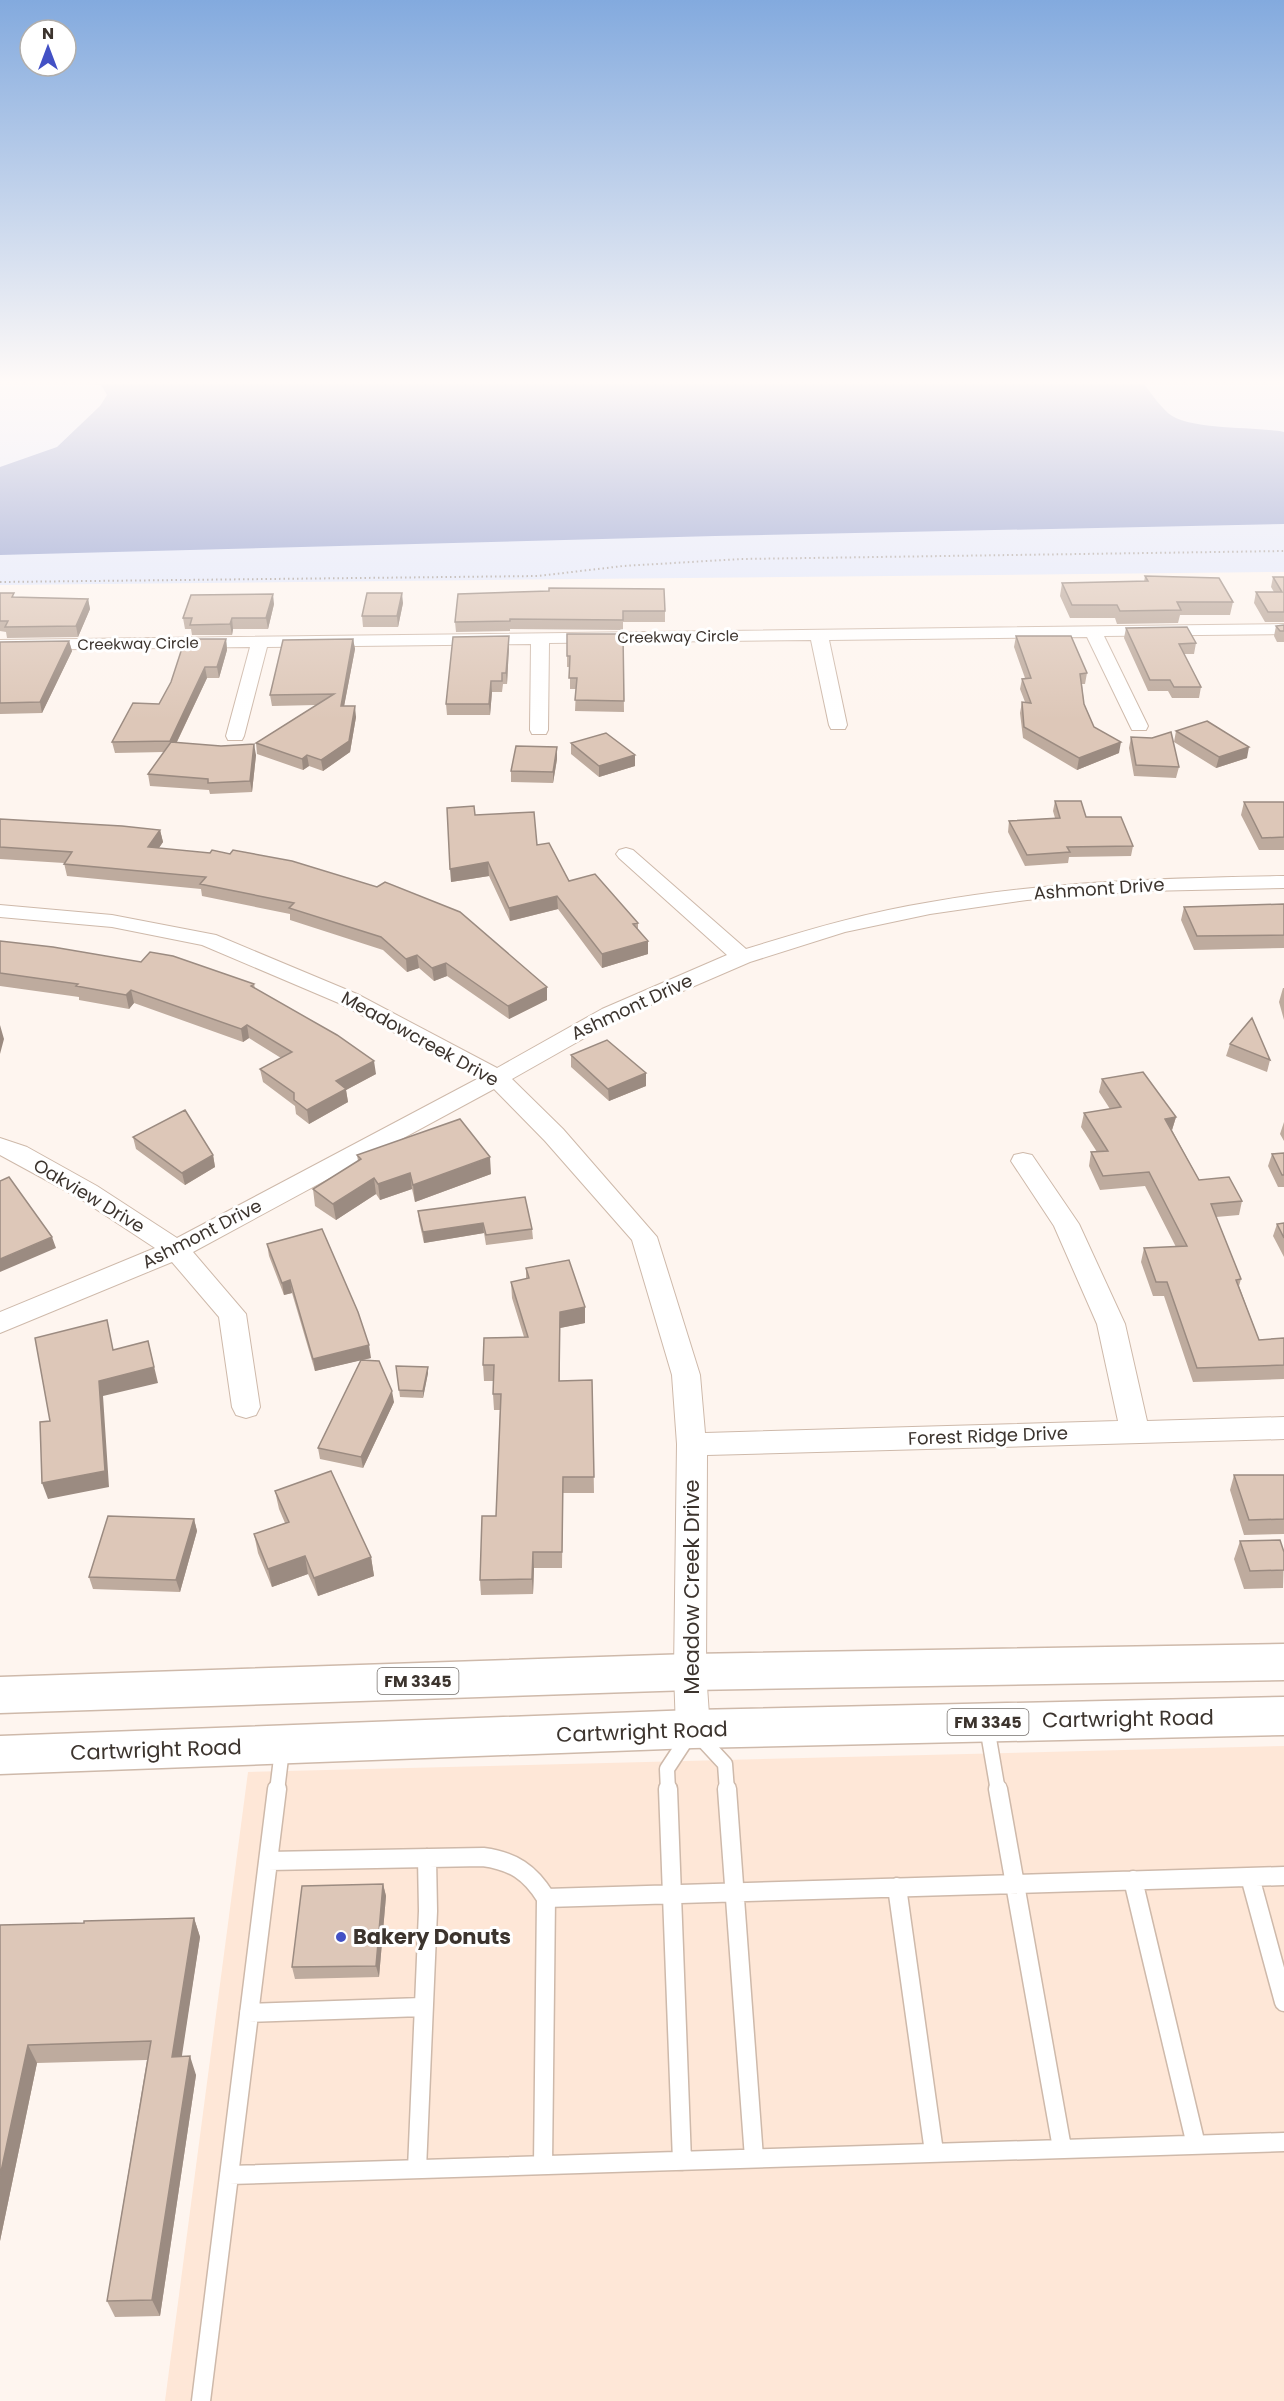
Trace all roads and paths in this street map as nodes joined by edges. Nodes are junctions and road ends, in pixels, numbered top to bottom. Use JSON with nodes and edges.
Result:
{"nodes":[{"id":1,"x":1284,"y":551,"type":"edge"},
{"id":2,"x":0,"y":582,"type":"edge"},
{"id":3,"x":1284,"y":629,"type":"edge"},
{"id":4,"x":1093,"y":632,"type":"junction"},
{"id":5,"x":819,"y":635,"type":"junction"},
{"id":6,"x":540,"y":638,"type":"junction"},
{"id":7,"x":260,"y":642,"type":"junction"},
{"id":8,"x":0,"y":645,"type":"edge"},
{"id":9,"x":838,"y":725,"type":"dead end"},
{"id":10,"x":1139,"y":726,"type":"dead end"},
{"id":11,"x":539,"y":730,"type":"dead end"},
{"id":12,"x":235,"y":736,"type":"dead end"},
{"id":13,"x":626,"y":854,"type":"dead end"},
{"id":14,"x":1284,"y":882,"type":"edge"},
{"id":15,"x":0,"y":911,"type":"edge"},
{"id":16,"x":742,"y":957,"type":"junction"},
{"id":17,"x":497,"y":1078,"type":"junction"},
{"id":18,"x":0,"y":1146,"type":"edge"},
{"id":19,"x":1023,"y":1161,"type":"dead end"},
{"id":20,"x":176,"y":1250,"type":"junction"},
{"id":21,"x":0,"y":1323,"type":"edge"},
{"id":22,"x":246,"y":1407,"type":"dead end"},
{"id":23,"x":1284,"y":1428,"type":"edge"},
{"id":24,"x":1135,"y":1432,"type":"junction"},
{"id":25,"x":692,"y":1444,"type":"junction"},
{"id":26,"x":1284,"y":1662,"type":"edge"},
{"id":27,"x":690,"y":1672,"type":"junction"},
{"id":28,"x":0,"y":1695,"type":"edge"},
{"id":29,"x":1284,"y":1716,"type":"edge"},
{"id":30,"x":986,"y":1722,"type":"junction"},
{"id":31,"x":693,"y":1729,"type":"junction"},
{"id":32,"x":282,"y":1745,"type":"junction"},
{"id":33,"x":0,"y":1755,"type":"edge"},
{"id":34,"x":427,"y":1858,"type":"junction"},
{"id":35,"x":268,"y":1861,"type":"junction"},
{"id":36,"x":1284,"y":1876,"type":"edge"},
{"id":37,"x":1250,"y":1877,"type":"junction"},
{"id":38,"x":1133,"y":1880,"type":"junction"},
{"id":39,"x":1015,"y":1884,"type":"junction"},
{"id":40,"x":897,"y":1887,"type":"junction"},
{"id":41,"x":735,"y":1892,"type":"junction"},
{"id":42,"x":672,"y":1894,"type":"junction"},
{"id":43,"x":546,"y":1898,"type":"junction"},
{"id":44,"x":1284,"y":2002,"type":"edge"},
{"id":45,"x":422,"y":2007,"type":"junction"},
{"id":46,"x":249,"y":2013,"type":"junction"},
{"id":47,"x":1284,"y":2142,"type":"edge"},
{"id":48,"x":1196,"y":2145,"type":"junction"},
{"id":49,"x":1062,"y":2148,"type":"junction"},
{"id":50,"x":934,"y":2152,"type":"junction"},
{"id":51,"x":754,"y":2158,"type":"junction"},
{"id":52,"x":682,"y":2161,"type":"junction"},
{"id":53,"x":543,"y":2165,"type":"junction"},
{"id":54,"x":417,"y":2169,"type":"junction"},
{"id":55,"x":229,"y":2175,"type":"junction"},
{"id":56,"x":201,"y":2401,"type":"edge"}],
"edges":[{"from":1,"to":2,"type":"path"},
{"from":3,"to":4,"type":"street","name":"Creekway Circle"},
{"from":4,"to":5,"type":"street","name":"Creekway Circle"},
{"from":4,"to":10,"type":"street"},
{"from":5,"to":6,"type":"street","name":"Creekway Circle"},
{"from":5,"to":9,"type":"street"},
{"from":6,"to":7,"type":"street","name":"Creekway Circle"},
{"from":6,"to":11,"type":"street"},
{"from":7,"to":8,"type":"street","name":"Creekway Circle"},
{"from":7,"to":12,"type":"street"},
{"from":13,"to":16,"type":"street"},
{"from":14,"to":16,"type":"street","name":"Ashmont Drive"},
{"from":15,"to":17,"type":"street","name":"Meadowcreek Drive"},
{"from":16,"to":17,"type":"street","name":"Ashmont Drive"},
{"from":17,"to":20,"type":"street","name":"Ashmont Drive"},
{"from":17,"to":25,"type":"street","name":"Meadowcreek Drive"},
{"from":18,"to":20,"type":"street","name":"Oakview Drive"},
{"from":19,"to":24,"type":"street"},
{"from":20,"to":21,"type":"street","name":"Ashmont Drive"},
{"from":20,"to":22,"type":"street","name":"Oakview Drive"},
{"from":23,"to":24,"type":"street","name":"Forest Ridge Drive"},
{"from":24,"to":25,"type":"street","name":"Forest Ridge Drive"},
{"from":25,"to":27,"type":"street","name":"Meadow Creek Drive"},
{"from":26,"to":27,"type":"main road","number":"FM 3345"},
{"from":27,"to":28,"type":"main road","number":"FM 3345"},
{"from":27,"to":31,"type":"street","name":"Meadow Creek Drive"},
{"from":29,"to":30,"type":"main road","name":"Cartwright Road","number":"FM 3345"},
{"from":30,"to":31,"type":"main road","name":"Cartwright Road","number":"FM 3345"},
{"from":30,"to":39,"type":"lane"},
{"from":31,"to":32,"type":"main road","name":"Cartwright Road","number":"FM 3345"},
{"from":31,"to":41,"type":"lane"},
{"from":31,"to":42,"type":"lane"},
{"from":32,"to":33,"type":"main road","name":"Cartwright Road","number":"FM 3345"},
{"from":32,"to":35,"type":"lane"},
{"from":34,"to":35,"type":"lane"},
{"from":34,"to":43,"type":"lane"},
{"from":34,"to":45,"type":"lane"},
{"from":35,"to":46,"type":"lane"},
{"from":36,"to":37,"type":"lane"},
{"from":37,"to":38,"type":"lane"},
{"from":37,"to":44,"type":"lane"},
{"from":38,"to":39,"type":"lane"},
{"from":38,"to":48,"type":"lane"},
{"from":39,"to":40,"type":"lane"},
{"from":39,"to":49,"type":"lane"},
{"from":40,"to":41,"type":"lane"},
{"from":40,"to":50,"type":"lane"},
{"from":41,"to":42,"type":"lane"},
{"from":41,"to":51,"type":"lane"},
{"from":42,"to":43,"type":"lane"},
{"from":42,"to":52,"type":"lane"},
{"from":43,"to":53,"type":"lane"},
{"from":45,"to":46,"type":"lane"},
{"from":45,"to":54,"type":"lane"},
{"from":46,"to":55,"type":"lane"},
{"from":47,"to":48,"type":"lane"},
{"from":48,"to":49,"type":"lane"},
{"from":49,"to":50,"type":"lane"},
{"from":50,"to":51,"type":"lane"},
{"from":51,"to":52,"type":"lane"},
{"from":52,"to":53,"type":"lane"},
{"from":53,"to":54,"type":"lane"},
{"from":54,"to":55,"type":"lane"},
{"from":55,"to":56,"type":"lane"}]}
